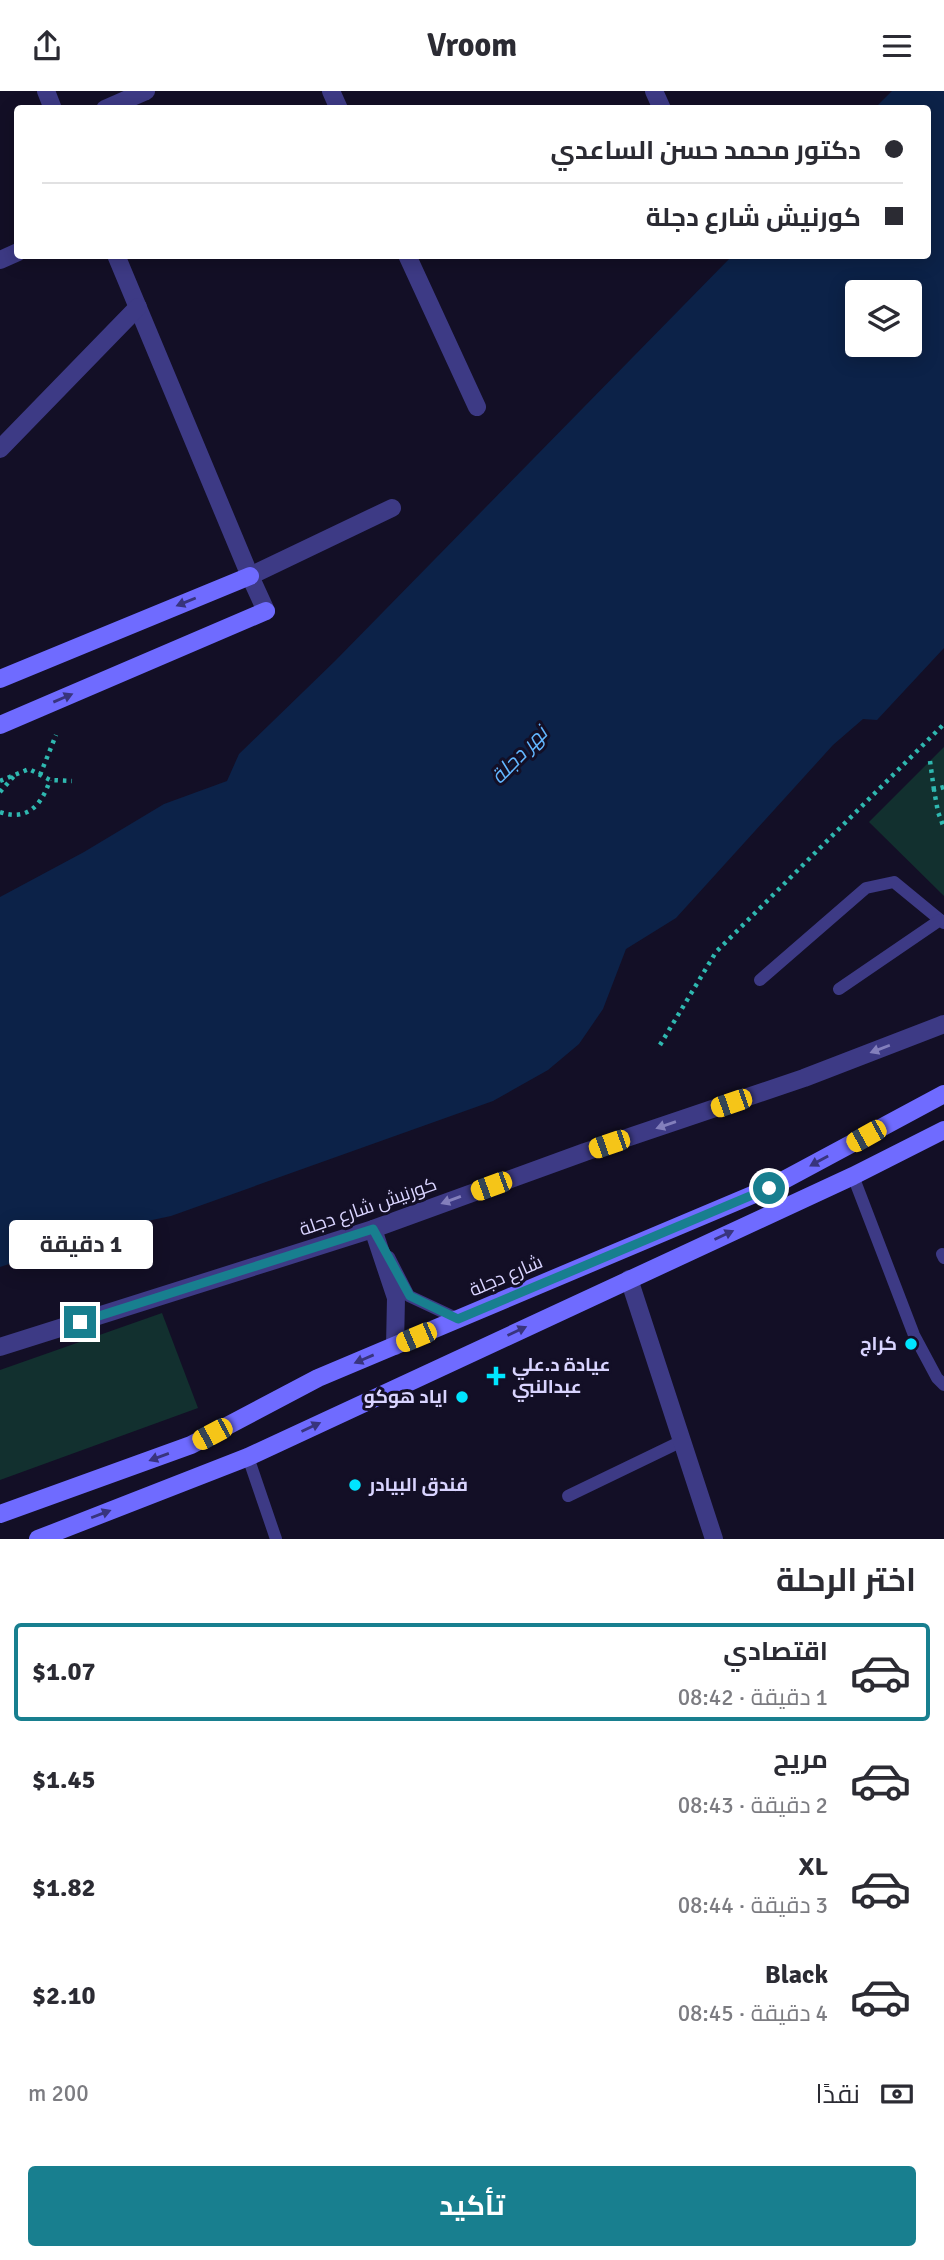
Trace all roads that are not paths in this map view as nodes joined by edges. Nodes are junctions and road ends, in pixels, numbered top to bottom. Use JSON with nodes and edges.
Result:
{"nodes":[{"id":1,"x":146,"y":91,"type":"edge"},
{"id":2,"x":114,"y":105,"type":"edge"},
{"id":3,"x":118,"y":259,"type":"edge"},
{"id":4,"x":409,"y":259,"type":"edge"},
{"id":5,"x":138,"y":307,"type":"junction"},
{"id":6,"x":477,"y":407,"type":"dead end"},
{"id":7,"x":0,"y":449,"type":"edge"},
{"id":8,"x":392,"y":508,"type":"dead end"},
{"id":9,"x":250,"y":576,"type":"junction"},
{"id":10,"x":266,"y":611,"type":"joint"},
{"id":11,"x":0,"y":678,"type":"edge"},
{"id":12,"x":0,"y":725,"type":"edge"},
{"id":13,"x":942,"y":922,"type":"edge"},
{"id":14,"x":760,"y":980,"type":"dead end"},
{"id":15,"x":839,"y":989,"type":"dead end"},
{"id":16,"x":944,"y":1024,"type":"edge"},
{"id":17,"x":944,"y":1094,"type":"edge"},
{"id":18,"x":944,"y":1130,"type":"edge"},
{"id":19,"x":853,"y":1176,"type":"junction"},
{"id":20,"x":373,"y":1229,"type":"junction"},
{"id":21,"x":629,"y":1279,"type":"junction"},
{"id":22,"x":458,"y":1319,"type":"junction"},
{"id":23,"x":4,"y":1346,"type":"edge"},
{"id":24,"x":394,"y":1346,"type":"junction"},
{"id":25,"x":944,"y":1385,"type":"edge"},
{"id":26,"x":682,"y":1441,"type":"junction"},
{"id":27,"x":247,"y":1457,"type":"junction"},
{"id":28,"x":568,"y":1496,"type":"dead end"},
{"id":29,"x":0,"y":1514,"type":"edge"},
{"id":30,"x":38,"y":1539,"type":"edge"},
{"id":31,"x":276,"y":1539,"type":"edge"},
{"id":32,"x":714,"y":1539,"type":"edge"}],
"edges":[{"from":1,"to":2,"type":"street"},
{"from":3,"to":5,"type":"street"},
{"from":4,"to":6,"type":"street"},
{"from":5,"to":7,"type":"street"},
{"from":5,"to":9,"type":"street"},
{"from":8,"to":9,"type":"street"},
{"from":9,"to":10,"type":"street"},
{"from":9,"to":11,"type":"main road","one_way":true},
{"from":12,"to":10,"type":"main road","one_way":true},
{"from":13,"to":14,"type":"lane"},
{"from":13,"to":15,"type":"lane"},
{"from":16,"to":20,"type":"street","name":"كورنيش شارع دجلة","one_way":true},
{"from":17,"to":22,"type":"main road","name":"شارع دجلة","one_way":true},
{"from":18,"to":19,"type":"main road"},
{"from":21,"to":19,"type":"main road","one_way":true},
{"from":19,"to":25,"type":"lane"},
{"from":20,"to":22,"type":"lane"},
{"from":20,"to":23,"type":"street","name":"كورنيش شارع دجلة"},
{"from":20,"to":24,"type":"street"},
{"from":21,"to":26,"type":"street"},
{"from":27,"to":21,"type":"main road","one_way":true},
{"from":22,"to":24,"type":"main road","name":"شارع دجلة"},
{"from":24,"to":29,"type":"main road","name":"شارع دجلة","one_way":true},
{"from":26,"to":28,"type":"lane"},
{"from":26,"to":32,"type":"street"},
{"from":30,"to":27,"type":"main road","one_way":true},
{"from":27,"to":31,"type":"lane"}]}
